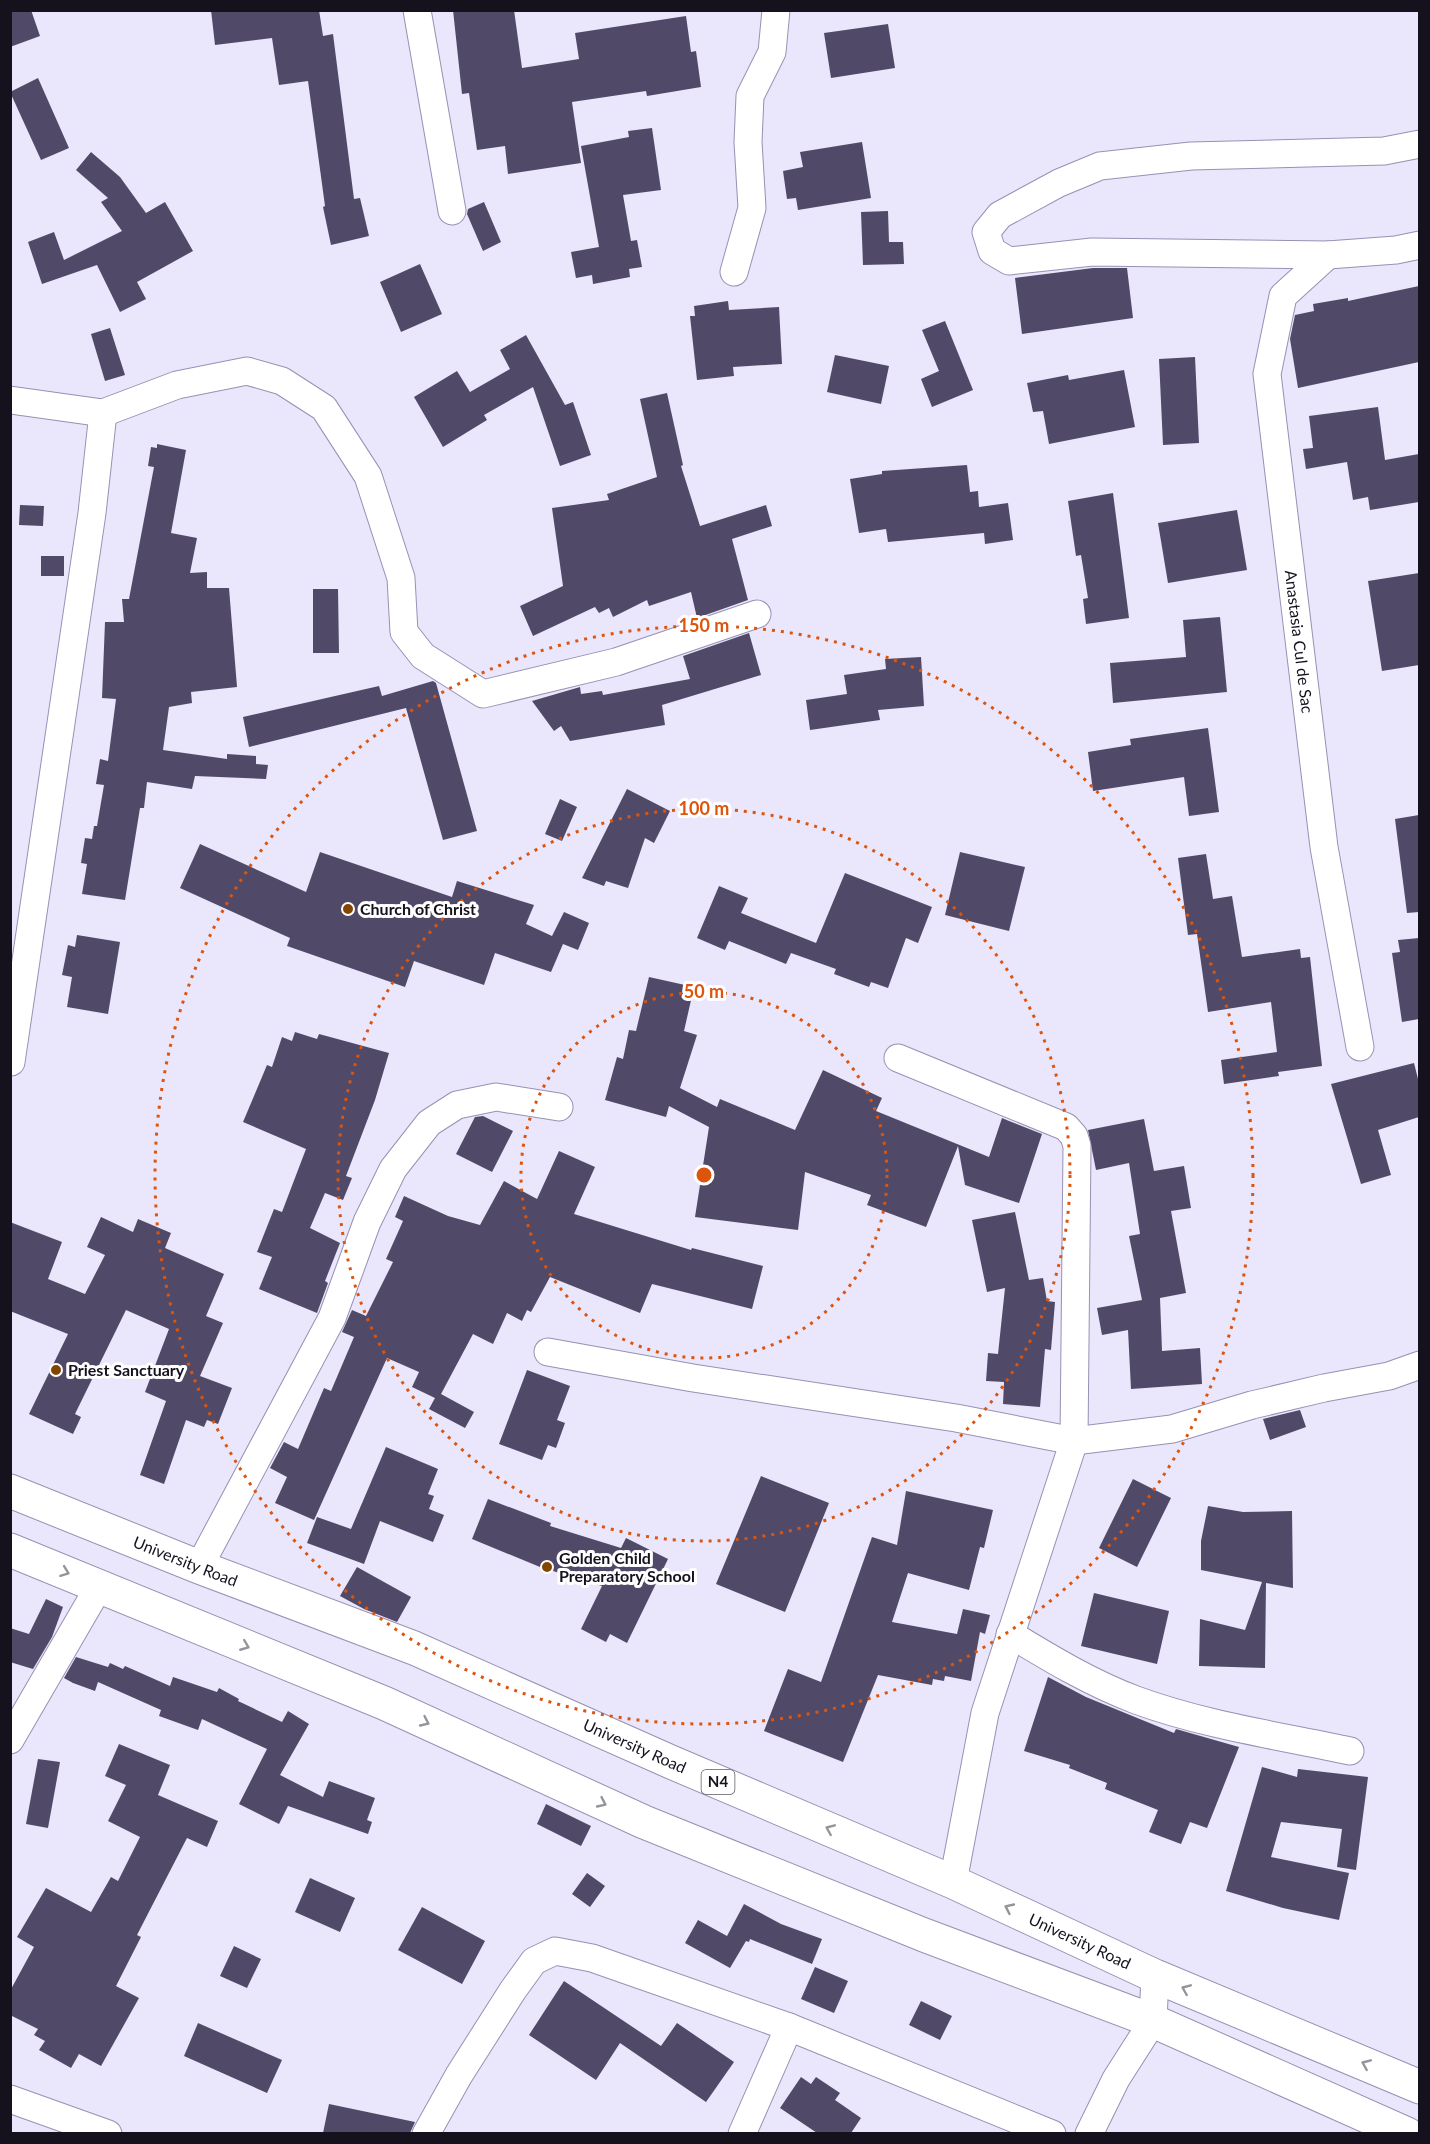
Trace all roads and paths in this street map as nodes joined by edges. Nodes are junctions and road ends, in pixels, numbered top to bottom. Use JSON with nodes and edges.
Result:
{"nodes":[{"id":1,"x":417,"y":10,"type":"edge"},
{"id":2,"x":776,"y":10,"type":"edge"},
{"id":3,"x":1419,"y":144,"type":"edge"},
{"id":4,"x":452,"y":211,"type":"dead end"},
{"id":5,"x":1419,"y":245,"type":"edge"},
{"id":6,"x":1328,"y":255,"type":"junction"},
{"id":7,"x":734,"y":272,"type":"dead end"},
{"id":8,"x":10,"y":400,"type":"edge"},
{"id":9,"x":103,"y":413,"type":"junction"},
{"id":10,"x":757,"y":614,"type":"dead end"},
{"id":11,"x":1360,"y":1047,"type":"dead end"},
{"id":12,"x":898,"y":1058,"type":"dead end"},
{"id":13,"x":11,"y":1062,"type":"edge"},
{"id":14,"x":559,"y":1107,"type":"dead end"},
{"id":15,"x":548,"y":1352,"type":"dead end"},
{"id":16,"x":1419,"y":1365,"type":"edge"},
{"id":17,"x":1074,"y":1442,"type":"junction"},
{"id":18,"x":10,"y":1491,"type":"edge"},
{"id":19,"x":10,"y":1550,"type":"edge"},
{"id":20,"x":200,"y":1567,"type":"junction"},
{"id":21,"x":100,"y":1585,"type":"junction"},
{"id":22,"x":1010,"y":1634,"type":"junction"},
{"id":23,"x":10,"y":1740,"type":"edge"},
{"id":24,"x":1350,"y":1751,"type":"dead end"},
{"id":25,"x":953,"y":1882,"type":"junction"},
{"id":26,"x":1155,"y":1976,"type":"junction"},
{"id":27,"x":1153,"y":2021,"type":"junction"},
{"id":28,"x":789,"y":2027,"type":"junction"},
{"id":29,"x":1419,"y":2087,"type":"edge"},
{"id":30,"x":10,"y":2099,"type":"edge"},
{"id":31,"x":1400,"y":2132,"type":"edge"},
{"id":32,"x":108,"y":2133,"type":"edge"},
{"id":33,"x":426,"y":2133,"type":"edge"},
{"id":34,"x":742,"y":2133,"type":"edge"},
{"id":35,"x":1052,"y":2133,"type":"edge"},
{"id":36,"x":1089,"y":2133,"type":"edge"}],
"edges":[{"from":1,"to":4,"type":"street"},
{"from":2,"to":7,"type":"street"},
{"from":3,"to":6,"type":"street"},
{"from":5,"to":6,"type":"street"},
{"from":6,"to":11,"type":"street","name":"Anastasia Cul de Sac"},
{"from":8,"to":9,"type":"street"},
{"from":9,"to":10,"type":"street"},
{"from":9,"to":13,"type":"street"},
{"from":12,"to":17,"type":"street"},
{"from":14,"to":20,"type":"street"},
{"from":15,"to":17,"type":"street"},
{"from":16,"to":17,"type":"street"},
{"from":17,"to":22,"type":"street"},
{"from":18,"to":20,"type":"highway","name":"University Road","number":"N4"},
{"from":19,"to":21,"type":"highway","one_way":true},
{"from":25,"to":20,"type":"highway","name":"University Road","number":"N4","one_way":true},
{"from":21,"to":23,"type":"street"},
{"from":21,"to":27,"type":"highway","one_way":true},
{"from":22,"to":24,"type":"street"},
{"from":22,"to":25,"type":"street"},
{"from":26,"to":25,"type":"highway","name":"University Road","number":"N4","one_way":true},
{"from":26,"to":27,"type":"street"},
{"from":29,"to":26,"type":"highway","name":"University Road","number":"N4","one_way":true},
{"from":27,"to":31,"type":"highway"},
{"from":27,"to":36,"type":"street"},
{"from":28,"to":33,"type":"street"},
{"from":28,"to":34,"type":"street"},
{"from":28,"to":35,"type":"street"},
{"from":30,"to":32,"type":"street"}]}
